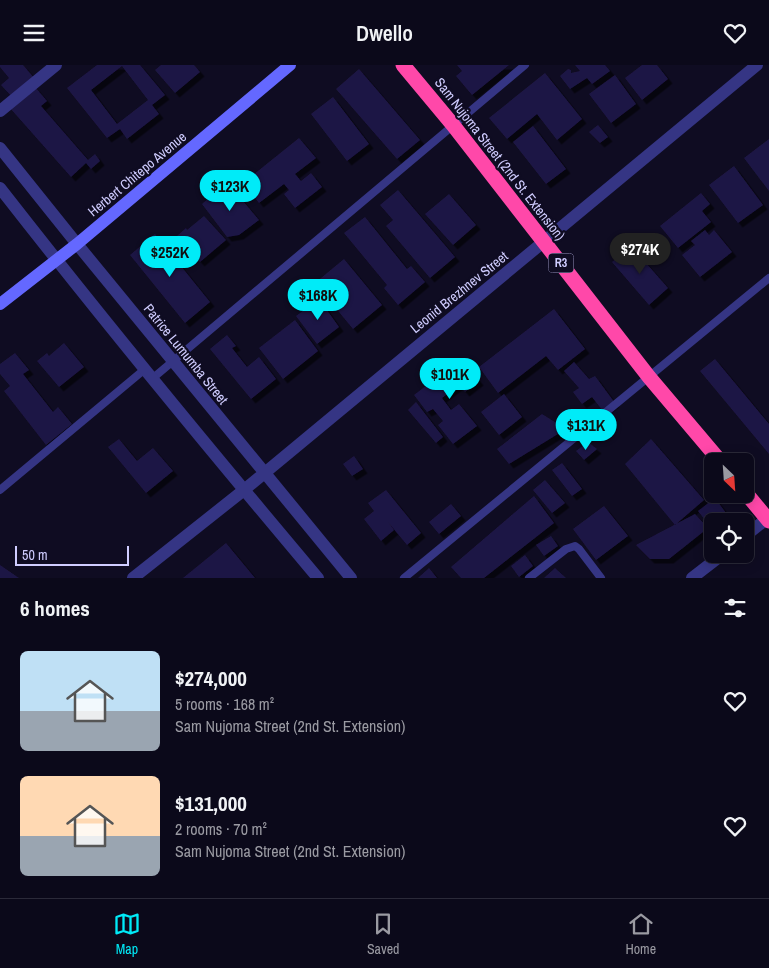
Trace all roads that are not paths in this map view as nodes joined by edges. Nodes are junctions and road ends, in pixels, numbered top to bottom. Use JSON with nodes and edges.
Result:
{"nodes":[{"id":1,"x":56,"y":65,"type":"edge"},
{"id":2,"x":290,"y":65,"type":"edge"},
{"id":3,"x":404,"y":65,"type":"edge"},
{"id":4,"x":526,"y":65,"type":"edge"},
{"id":5,"x":757,"y":65,"type":"edge"},
{"id":6,"x":0,"y":111,"type":"edge"},
{"id":7,"x":453,"y":125,"type":"junction"},
{"id":8,"x":0,"y":148,"type":"edge"},
{"id":9,"x":0,"y":188,"type":"edge"},
{"id":10,"x":545,"y":242,"type":"junction"},
{"id":11,"x":77,"y":244,"type":"junction"},
{"id":12,"x":56,"y":260,"type":"junction"},
{"id":13,"x":769,"y":278,"type":"edge"},
{"id":14,"x":0,"y":304,"type":"edge"},
{"id":15,"x":173,"y":362,"type":"junction"},
{"id":16,"x":149,"y":373,"type":"junction"},
{"id":17,"x":649,"y":377,"type":"junction"},
{"id":18,"x":713,"y":453,"type":"edge"},
{"id":19,"x":264,"y":473,"type":"junction"},
{"id":20,"x":0,"y":490,"type":"edge"},
{"id":21,"x":244,"y":490,"type":"junction"},
{"id":22,"x":754,"y":503,"type":"edge"},
{"id":23,"x":768,"y":519,"type":"edge"},
{"id":24,"x":754,"y":529,"type":"edge"},
{"id":25,"x":711,"y":563,"type":"edge"},
{"id":26,"x":133,"y":578,"type":"edge"},
{"id":27,"x":318,"y":578,"type":"edge"},
{"id":28,"x":351,"y":578,"type":"edge"},
{"id":29,"x":404,"y":578,"type":"edge"},
{"id":30,"x":529,"y":578,"type":"edge"},
{"id":31,"x":601,"y":578,"type":"edge"},
{"id":32,"x":692,"y":578,"type":"edge"}],
"edges":[{"from":1,"to":6,"type":"street"},
{"from":2,"to":11,"type":"main road","name":"Herbert Chitepo Avenue"},
{"from":3,"to":7,"type":"highway","name":"Sam Nujoma Street (2nd St. Extension)","number":"R3"},
{"from":4,"to":7,"type":"lane"},
{"from":5,"to":10,"type":"street","name":"Leonid Brezhnev Street"},
{"from":7,"to":10,"type":"highway","name":"Sam Nujoma Street (2nd St. Extension)","number":"R3"},
{"from":7,"to":15,"type":"lane"},
{"from":8,"to":11,"type":"street","name":"Patrice Lumumba Street"},
{"from":9,"to":12,"type":"street"},
{"from":10,"to":17,"type":"highway","name":"Sam Nujoma Street (2nd St. Extension)","number":"R3"},
{"from":10,"to":19,"type":"street","name":"Leonid Brezhnev Street"},
{"from":11,"to":12,"type":"main road","name":"Herbert Chitepo Avenue"},
{"from":11,"to":15,"type":"street","name":"Patrice Lumumba Street"},
{"from":12,"to":14,"type":"main road","name":"Herbert Chitepo Avenue"},
{"from":12,"to":16,"type":"street"},
{"from":13,"to":17,"type":"lane"},
{"from":15,"to":16,"type":"lane"},
{"from":15,"to":19,"type":"street","name":"Patrice Lumumba Street"},
{"from":16,"to":20,"type":"lane"},
{"from":16,"to":21,"type":"street"},
{"from":17,"to":18,"type":"highway","name":"Sam Nujoma Street (2nd St. Extension)","number":"R3"},
{"from":17,"to":29,"type":"lane"},
{"from":19,"to":21,"type":"street","name":"Leonid Brezhnev Street"},
{"from":19,"to":28,"type":"street","name":"Patrice Lumumba Street"},
{"from":21,"to":26,"type":"street","name":"Leonid Brezhnev Street"},
{"from":21,"to":27,"type":"street"},
{"from":22,"to":23,"type":"highway"},
{"from":23,"to":24,"type":"street"},
{"from":25,"to":32,"type":"street"},
{"from":30,"to":31,"type":"lane"}]}
